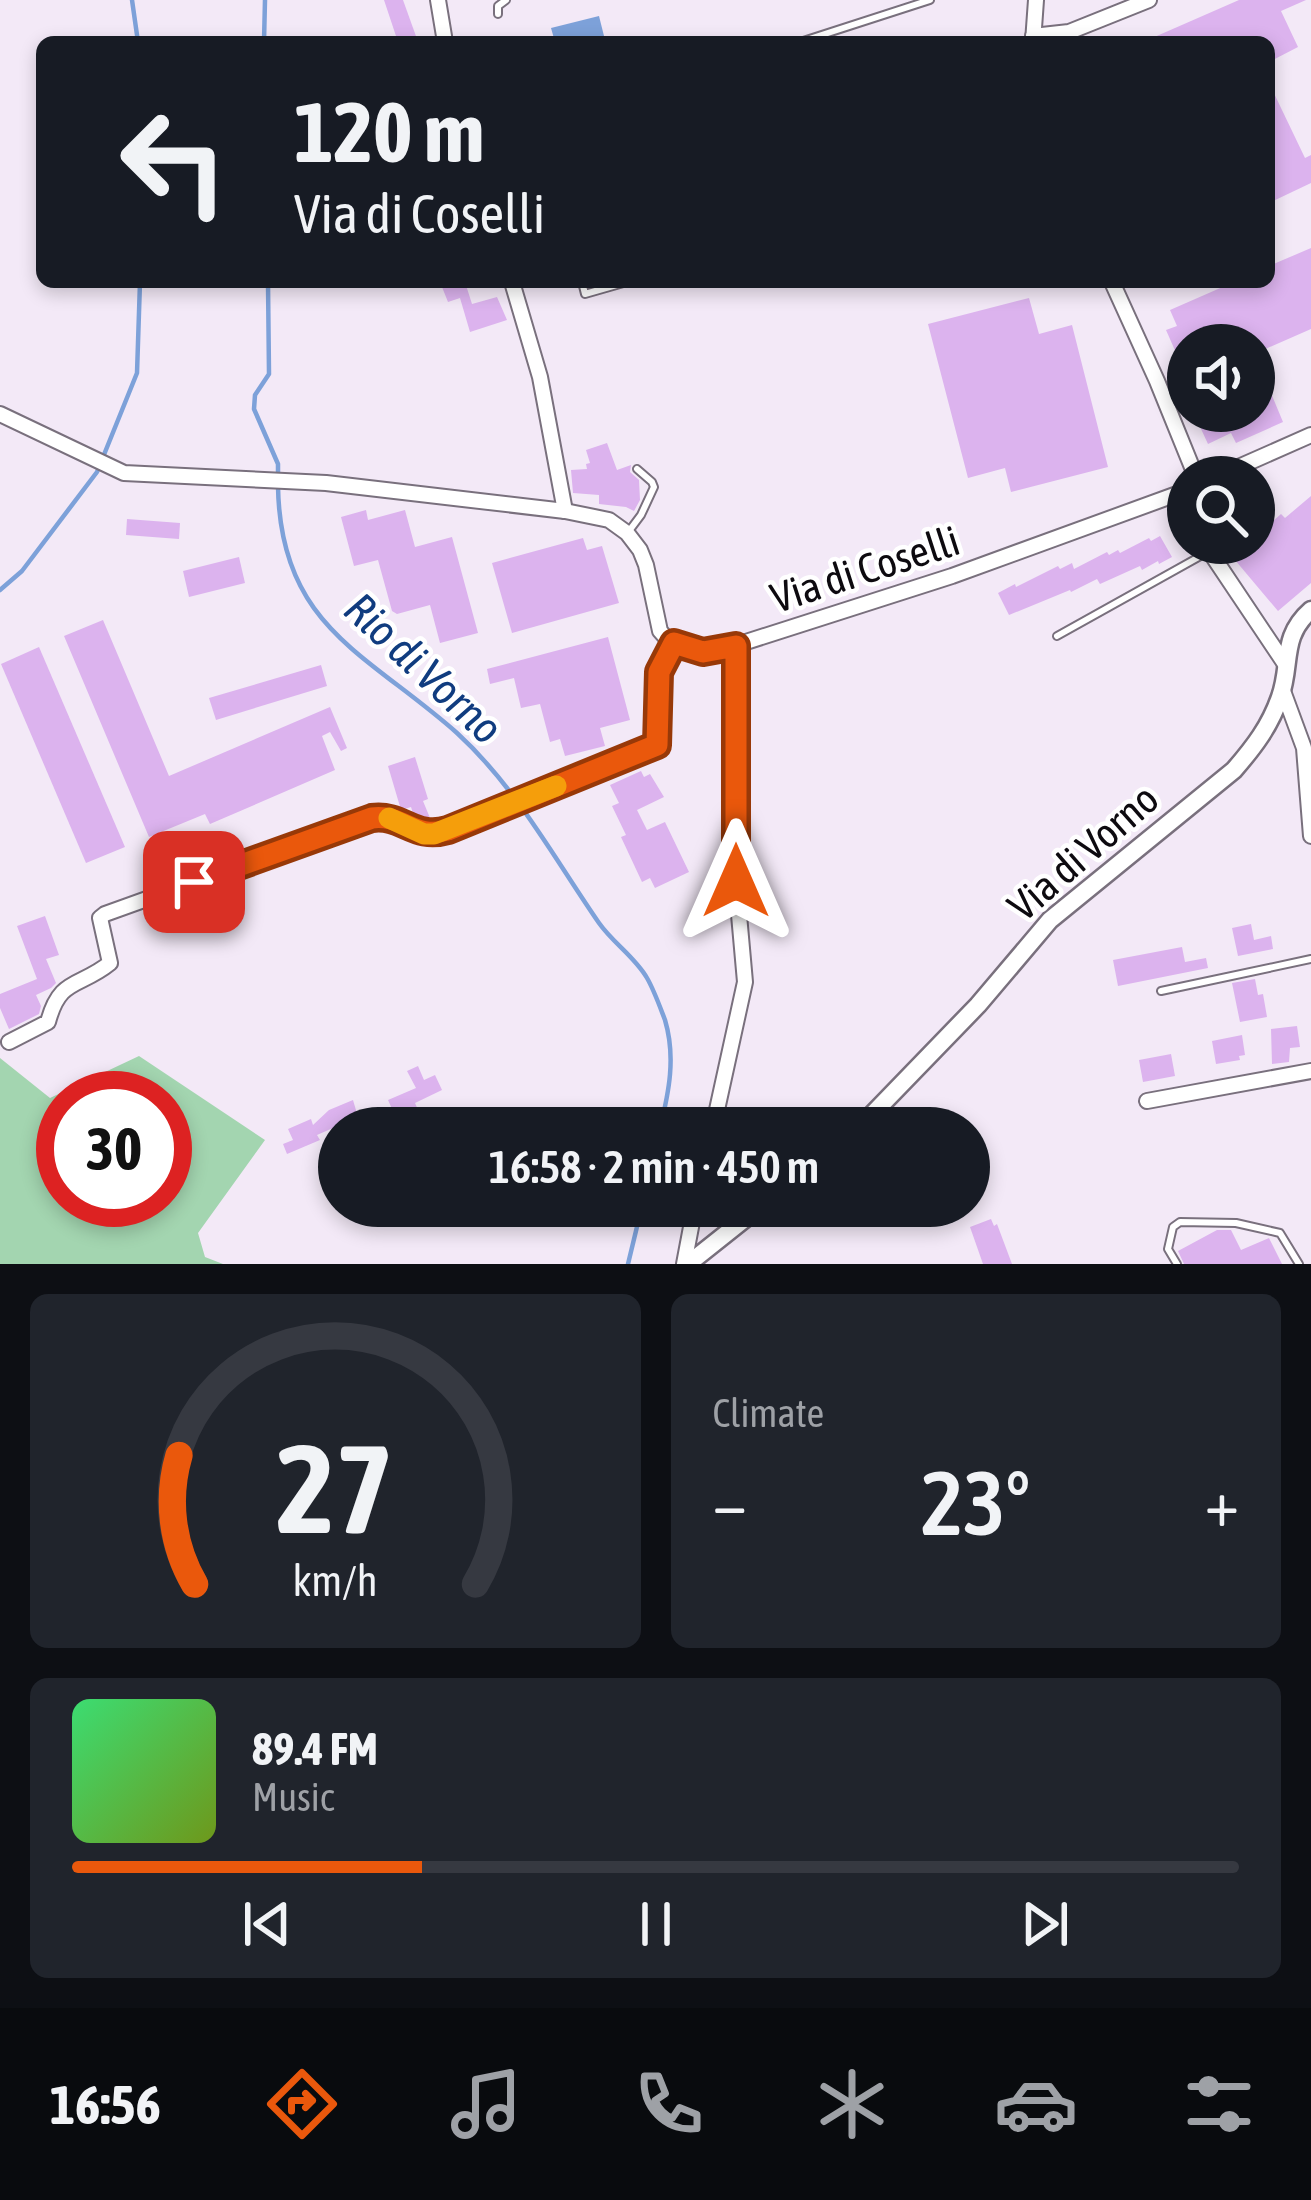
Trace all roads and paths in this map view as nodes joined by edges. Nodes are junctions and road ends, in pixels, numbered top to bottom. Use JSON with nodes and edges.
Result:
{"nodes":[{"id":1,"x":438,"y":0,"type":"edge"},
{"id":2,"x":506,"y":0,"type":"edge"},
{"id":3,"x":930,"y":0,"type":"edge"},
{"id":4,"x":1036,"y":0,"type":"edge"},
{"id":5,"x":1149,"y":0,"type":"edge"},
{"id":6,"x":498,"y":14,"type":"dead end"},
{"id":7,"x":443,"y":34,"type":"edge"},
{"id":8,"x":819,"y":36,"type":"edge"},
{"id":9,"x":1033,"y":36,"type":"edge"},
{"id":10,"x":1048,"y":36,"type":"edge"},
{"id":11,"x":514,"y":288,"type":"edge"},
{"id":12,"x":1115,"y":288,"type":"edge"},
{"id":13,"x":0,"y":414,"type":"edge"},
{"id":14,"x":1311,"y":434,"type":"edge"},
{"id":15,"x":1187,"y":456,"type":"edge"},
{"id":16,"x":1262,"y":456,"type":"edge"},
{"id":17,"x":637,"y":469,"type":"dead end"},
{"id":18,"x":1167,"y":498,"type":"edge"},
{"id":19,"x":565,"y":511,"type":"junction"},
{"id":20,"x":627,"y":533,"type":"junction"},
{"id":21,"x":1178,"y":564,"type":"edge"},
{"id":22,"x":1218,"y":564,"type":"edge"},
{"id":23,"x":1311,"y":610,"type":"edge"},
{"id":24,"x":1057,"y":635,"type":"dead end"},
{"id":25,"x":674,"y":643,"type":"junction"},
{"id":26,"x":736,"y":646,"type":"junction"},
{"id":27,"x":1285,"y":664,"type":"junction"},
{"id":28,"x":1283,"y":691,"type":"junction"},
{"id":29,"x":1311,"y":836,"type":"edge"},
{"id":30,"x":1311,"y":959,"type":"edge"},
{"id":31,"x":1160,"y":991,"type":"dead end"},
{"id":32,"x":9,"y":1042,"type":"dead end"},
{"id":33,"x":1311,"y":1071,"type":"edge"},
{"id":34,"x":1148,"y":1101,"type":"dead end"},
{"id":35,"x":717,"y":1107,"type":"edge"},
{"id":36,"x":880,"y":1107,"type":"edge"},
{"id":37,"x":692,"y":1227,"type":"edge"},
{"id":38,"x":734,"y":1227,"type":"edge"},
{"id":39,"x":686,"y":1264,"type":"edge"},
{"id":40,"x":1177,"y":1264,"type":"edge"},
{"id":41,"x":1299,"y":1264,"type":"edge"}],
"edges":[{"from":1,"to":7,"type":"street"},
{"from":2,"to":6,"type":"lane"},
{"from":3,"to":8,"type":"lane"},
{"from":4,"to":9,"type":"street"},
{"from":5,"to":10,"type":"street"},
{"from":11,"to":19,"type":"street"},
{"from":12,"to":15,"type":"street"},
{"from":13,"to":19,"type":"street"},
{"from":14,"to":16,"type":"street"},
{"from":17,"to":20,"type":"lane"},
{"from":18,"to":26,"type":"street","name":"Via di Coselli"},
{"from":19,"to":20,"type":"street"},
{"from":20,"to":25,"type":"street"},
{"from":21,"to":24,"type":"lane"},
{"from":22,"to":27,"type":"street"},
{"from":23,"to":27,"type":"street","name":"Via di Vorno"},
{"from":25,"to":26,"type":"street","name":"Via di Coselli"},
{"from":25,"to":32,"type":"street"},
{"from":26,"to":35,"type":"street"},
{"from":27,"to":28,"type":"street","name":"Via di Vorno"},
{"from":28,"to":29,"type":"street"},
{"from":28,"to":36,"type":"street","name":"Via di Vorno"},
{"from":30,"to":31,"type":"lane"},
{"from":33,"to":34,"type":"street"},
{"from":37,"to":39,"type":"street"},
{"from":38,"to":39,"type":"street"},
{"from":40,"to":41,"type":"lane"}]}
